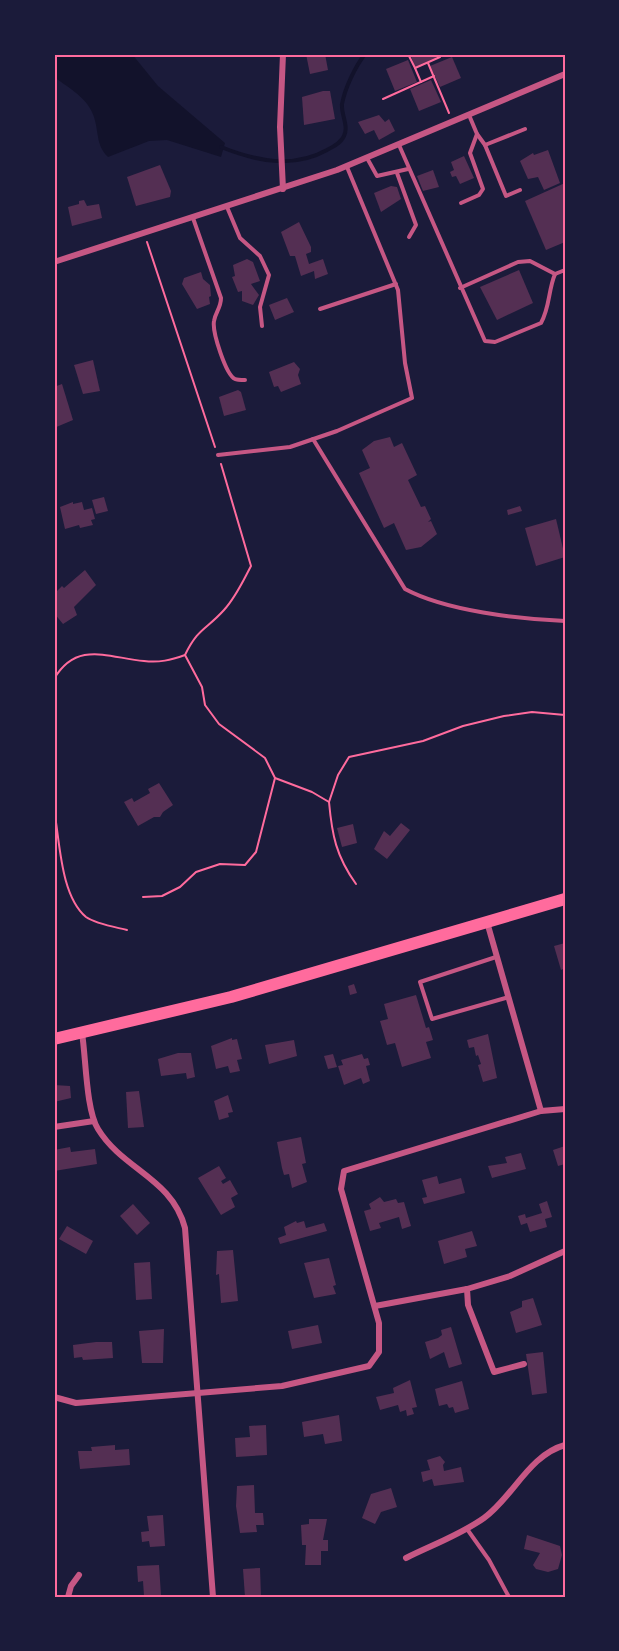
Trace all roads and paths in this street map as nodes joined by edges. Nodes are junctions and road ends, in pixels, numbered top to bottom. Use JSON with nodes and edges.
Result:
{"nodes":[{"id":1,"x":283,"y":54,"type":"edge"},
{"id":2,"x":408,"y":54,"type":"edge"},
{"id":3,"x":439,"y":54,"type":"edge"},
{"id":4,"x":428,"y":63,"type":"junction"},
{"id":5,"x":415,"y":68,"type":"junction"},
{"id":6,"x":565,"y":74,"type":"edge"},
{"id":7,"x":434,"y":76,"type":"junction"},
{"id":8,"x":421,"y":82,"type":"junction"},
{"id":9,"x":383,"y":99,"type":"dead end"},
{"id":10,"x":469,"y":115,"type":"junction"},
{"id":11,"x":453,"y":122,"type":"junction"},
{"id":12,"x":525,"y":129,"type":"dead end"},
{"id":13,"x":477,"y":134,"type":"junction"},
{"id":14,"x":399,"y":145,"type":"junction"},
{"id":15,"x":485,"y":145,"type":"junction"},
{"id":16,"x":367,"y":158,"type":"junction"},
{"id":17,"x":347,"y":166,"type":"junction"},
{"id":18,"x":408,"y":170,"type":"junction"},
{"id":19,"x":397,"y":173,"type":"junction"},
{"id":20,"x":283,"y":189,"type":"junction"},
{"id":21,"x":520,"y":190,"type":"dead end"},
{"id":22,"x":460,"y":203,"type":"dead end"},
{"id":23,"x":227,"y":207,"type":"junction"},
{"id":24,"x":193,"y":218,"type":"junction"},
{"id":25,"x":144,"y":234,"type":"junction"},
{"id":26,"x":409,"y":237,"type":"dead end"},
{"id":27,"x":54,"y":262,"type":"edge"},
{"id":28,"x":565,"y":270,"type":"edge"},
{"id":29,"x":555,"y":274,"type":"junction"},
{"id":30,"x":396,"y":285,"type":"junction"},
{"id":31,"x":460,"y":288,"type":"junction"},
{"id":32,"x":320,"y":309,"type":"dead end"},
{"id":33,"x":262,"y":326,"type":"dead end"},
{"id":34,"x":245,"y":380,"type":"dead end"},
{"id":35,"x":313,"y":439,"type":"junction"},
{"id":36,"x":218,"y":455,"type":"junction"},
{"id":37,"x":565,"y":621,"type":"edge"},
{"id":38,"x":185,"y":656,"type":"junction"},
{"id":39,"x":54,"y":679,"type":"edge"},
{"id":40,"x":565,"y":715,"type":"edge"},
{"id":41,"x":275,"y":778,"type":"junction"},
{"id":42,"x":328,"y":802,"type":"junction"},
{"id":43,"x":54,"y":810,"type":"edge"},
{"id":44,"x":356,"y":884,"type":"dead end"},
{"id":45,"x":143,"y":897,"type":"dead end"},
{"id":46,"x":565,"y":899,"type":"edge"},
{"id":47,"x":487,"y":922,"type":"junction"},
{"id":48,"x":127,"y":930,"type":"dead end"},
{"id":49,"x":497,"y":957,"type":"junction"},
{"id":50,"x":510,"y":996,"type":"junction"},
{"id":51,"x":82,"y":1033,"type":"junction"},
{"id":52,"x":54,"y":1039,"type":"edge"},
{"id":53,"x":565,"y":1109,"type":"edge"},
{"id":54,"x":541,"y":1112,"type":"junction"},
{"id":55,"x":94,"y":1121,"type":"junction"},
{"id":56,"x":54,"y":1127,"type":"edge"},
{"id":57,"x":565,"y":1251,"type":"edge"},
{"id":58,"x":467,"y":1289,"type":"junction"},
{"id":59,"x":375,"y":1306,"type":"junction"},
{"id":60,"x":524,"y":1364,"type":"dead end"},
{"id":61,"x":198,"y":1393,"type":"junction"},
{"id":62,"x":54,"y":1397,"type":"edge"},
{"id":63,"x":565,"y":1444,"type":"edge"},
{"id":64,"x":467,"y":1528,"type":"junction"},
{"id":65,"x":406,"y":1558,"type":"dead end"},
{"id":66,"x":79,"y":1575,"type":"dead end"},
{"id":67,"x":68,"y":1597,"type":"edge"},
{"id":68,"x":213,"y":1597,"type":"edge"},
{"id":69,"x":509,"y":1597,"type":"edge"}],
"edges":[{"from":1,"to":20,"type":"street"},
{"from":2,"to":5,"type":"path"},
{"from":3,"to":4,"type":"path"},
{"from":4,"to":5,"type":"path"},
{"from":4,"to":7,"type":"path"},
{"from":5,"to":8,"type":"path"},
{"from":6,"to":10,"type":"street"},
{"from":7,"to":8,"type":"path"},
{"from":7,"to":11,"type":"path"},
{"from":8,"to":9,"type":"path"},
{"from":10,"to":11,"type":"street"},
{"from":10,"to":13,"type":"lane"},
{"from":11,"to":14,"type":"street"},
{"from":12,"to":15,"type":"lane"},
{"from":13,"to":15,"type":"lane"},
{"from":13,"to":22,"type":"lane"},
{"from":14,"to":16,"type":"street"},
{"from":14,"to":18,"type":"lane"},
{"from":15,"to":21,"type":"lane"},
{"from":16,"to":17,"type":"street"},
{"from":16,"to":19,"type":"lane"},
{"from":17,"to":20,"type":"street"},
{"from":17,"to":30,"type":"lane"},
{"from":18,"to":19,"type":"lane"},
{"from":18,"to":31,"type":"lane"},
{"from":19,"to":26,"type":"lane"},
{"from":20,"to":23,"type":"street"},
{"from":23,"to":24,"type":"street"},
{"from":23,"to":33,"type":"lane"},
{"from":24,"to":25,"type":"street"},
{"from":24,"to":34,"type":"lane"},
{"from":25,"to":27,"type":"street"},
{"from":25,"to":36,"type":"path"},
{"from":28,"to":29,"type":"lane"},
{"from":29,"to":31,"type":"lane"},
{"from":29,"to":31,"type":"lane"},
{"from":30,"to":32,"type":"lane"},
{"from":30,"to":35,"type":"lane"},
{"from":35,"to":36,"type":"lane"},
{"from":35,"to":37,"type":"lane"},
{"from":36,"to":38,"type":"path"},
{"from":38,"to":39,"type":"path"},
{"from":38,"to":41,"type":"path"},
{"from":40,"to":42,"type":"path"},
{"from":41,"to":42,"type":"path"},
{"from":41,"to":45,"type":"path"},
{"from":42,"to":44,"type":"path"},
{"from":43,"to":48,"type":"path"},
{"from":46,"to":47,"type":"main road"},
{"from":47,"to":49,"type":"street"},
{"from":47,"to":51,"type":"main road"},
{"from":49,"to":50,"type":"street"},
{"from":49,"to":50,"type":"lane"},
{"from":50,"to":54,"type":"street"},
{"from":51,"to":52,"type":"main road"},
{"from":51,"to":55,"type":"street"},
{"from":53,"to":54,"type":"street"},
{"from":54,"to":59,"type":"street"},
{"from":55,"to":56,"type":"street"},
{"from":55,"to":61,"type":"street"},
{"from":57,"to":58,"type":"street"},
{"from":58,"to":59,"type":"street"},
{"from":58,"to":60,"type":"street"},
{"from":59,"to":61,"type":"street"},
{"from":61,"to":62,"type":"street"},
{"from":61,"to":68,"type":"street"},
{"from":63,"to":64,"type":"street"},
{"from":64,"to":65,"type":"street"},
{"from":64,"to":69,"type":"lane"},
{"from":66,"to":67,"type":"street"}]}
